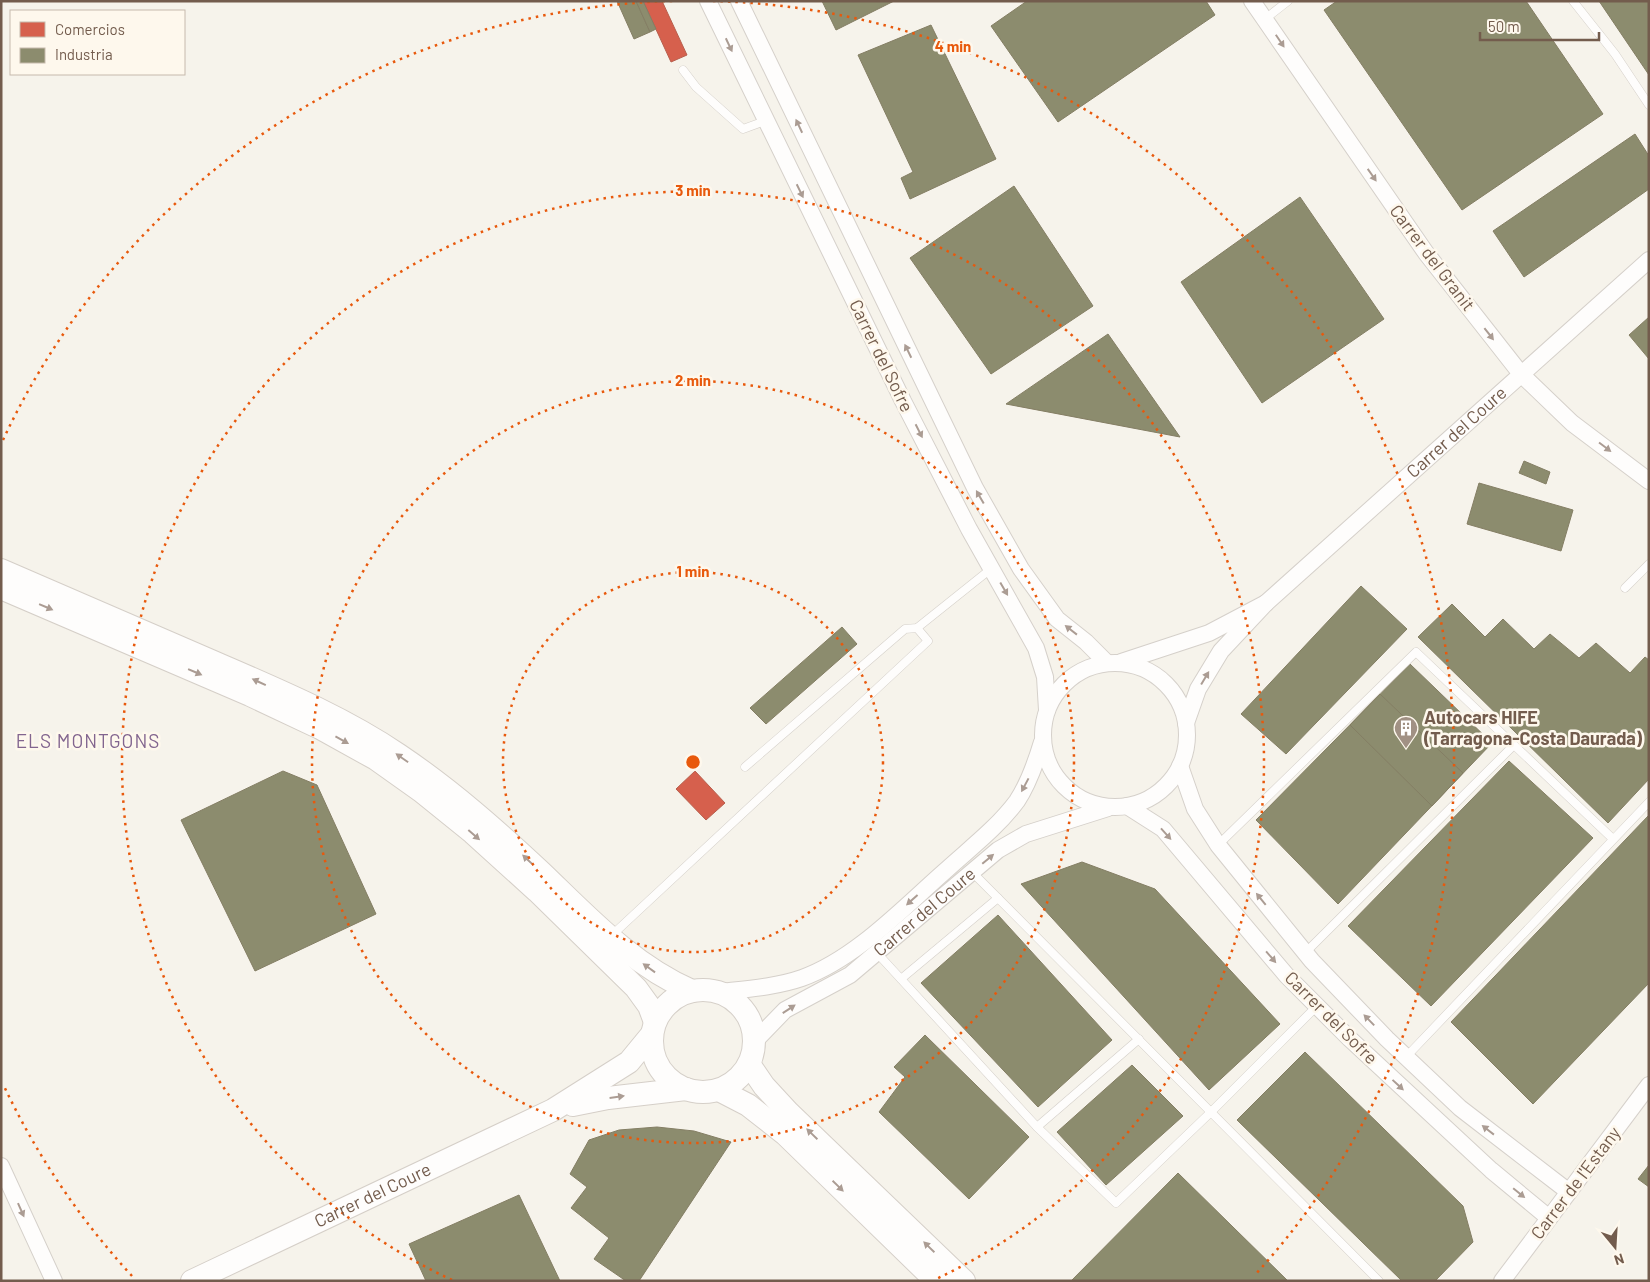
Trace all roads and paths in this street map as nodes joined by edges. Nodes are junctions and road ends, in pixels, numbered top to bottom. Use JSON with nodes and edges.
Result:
{"nodes":[{"id":1,"x":708,"y":1,"type":"edge"},
{"id":2,"x":739,"y":1,"type":"edge"},
{"id":3,"x":1252,"y":1,"type":"edge"},
{"id":4,"x":1288,"y":1,"type":"edge"},
{"id":5,"x":1573,"y":1,"type":"edge"},
{"id":6,"x":1265,"y":19,"type":"junction"},
{"id":7,"x":683,"y":70,"type":"dead end"},
{"id":8,"x":1649,"y":104,"type":"edge"},
{"id":9,"x":765,"y":122,"type":"junction"},
{"id":10,"x":1649,"y":260,"type":"edge"},
{"id":11,"x":1521,"y":374,"type":"junction"},
{"id":12,"x":1649,"y":481,"type":"edge"},
{"id":13,"x":1649,"y":564,"type":"edge"},
{"id":14,"x":992,"y":568,"type":"junction"},
{"id":15,"x":1,"y":570,"type":"edge"},
{"id":16,"x":1,"y":588,"type":"edge"},
{"id":17,"x":1625,"y":588,"type":"dead end"},
{"id":18,"x":1266,"y":603,"type":"junction"},
{"id":19,"x":917,"y":628,"type":"junction"},
{"id":20,"x":1112,"y":663,"type":"junction"},
{"id":21,"x":1047,"y":710,"type":"junction"},
{"id":22,"x":1186,"y":723,"type":"junction"},
{"id":23,"x":1042,"y":740,"type":"junction"},
{"id":24,"x":1514,"y":745,"type":"junction"},
{"id":25,"x":745,"y":766,"type":"dead end"},
{"id":26,"x":1180,"y":766,"type":"junction"},
{"id":27,"x":1649,"y":802,"type":"edge"},
{"id":28,"x":1126,"y":806,"type":"junction"},
{"id":29,"x":1110,"y":807,"type":"junction"},
{"id":30,"x":1613,"y":840,"type":"junction"},
{"id":31,"x":1218,"y":845,"type":"junction"},
{"id":32,"x":972,"y":872,"type":"junction"},
{"id":33,"x":998,"y":898,"type":"junction"},
{"id":34,"x":610,"y":937,"type":"junction"},
{"id":35,"x":877,"y":953,"type":"junction"},
{"id":36,"x":1305,"y":953,"type":"junction"},
{"id":37,"x":901,"y":979,"type":"junction"},
{"id":38,"x":692,"y":990,"type":"junction"},
{"id":39,"x":720,"y":992,"type":"junction"},
{"id":40,"x":1317,"y":1006,"type":"junction"},
{"id":41,"x":653,"y":1028,"type":"junction"},
{"id":42,"x":1139,"y":1039,"type":"junction"},
{"id":43,"x":752,"y":1053,"type":"junction"},
{"id":44,"x":1406,"y":1057,"type":"junction"},
{"id":45,"x":1649,"y":1084,"type":"edge"},
{"id":46,"x":686,"y":1089,"type":"junction"},
{"id":47,"x":720,"y":1090,"type":"junction"},
{"id":48,"x":552,"y":1110,"type":"junction"},
{"id":49,"x":1211,"y":1112,"type":"junction"},
{"id":50,"x":1037,"y":1127,"type":"junction"},
{"id":51,"x":1,"y":1166,"type":"edge"},
{"id":52,"x":1568,"y":1192,"type":"junction"},
{"id":53,"x":1549,"y":1218,"type":"junction"},
{"id":54,"x":54,"y":1281,"type":"edge"},
{"id":55,"x":192,"y":1281,"type":"edge"},
{"id":56,"x":936,"y":1281,"type":"edge"},
{"id":57,"x":964,"y":1281,"type":"edge"},
{"id":58,"x":1379,"y":1281,"type":"edge"},
{"id":59,"x":1502,"y":1281,"type":"edge"}],
"edges":[{"from":1,"to":9,"type":"street","name":"Carrer del Sofre","one_way":true},
{"from":20,"to":2,"type":"street","name":"Carrer del Sofre","one_way":true},
{"from":3,"to":6,"type":"street","name":"Carrer del Granit"},
{"from":4,"to":6,"type":"lane"},
{"from":5,"to":8,"type":"lane"},
{"from":6,"to":11,"type":"street","name":"Carrer del Granit","one_way":true},
{"from":7,"to":9,"type":"lane"},
{"from":9,"to":14,"type":"street","name":"Carrer del Sofre","one_way":true},
{"from":10,"to":11,"type":"street","name":"Carrer del Coure"},
{"from":11,"to":12,"type":"street","name":"Carrer del Granit","one_way":true},
{"from":11,"to":18,"type":"street","name":"Carrer del Coure"},
{"from":13,"to":17,"type":"lane"},
{"from":14,"to":19,"type":"lane"},
{"from":14,"to":21,"type":"street","name":"Carrer del Sofre","one_way":true},
{"from":34,"to":15,"type":"main road","one_way":true},
{"from":16,"to":41,"type":"main road","one_way":true},
{"from":18,"to":20,"type":"street","name":"Carrer del Coure"},
{"from":22,"to":18,"type":"street","name":"Carrer del Coure","one_way":true},
{"from":19,"to":25,"type":"lane"},
{"from":19,"to":34,"type":"lane"},
{"from":20,"to":21,"type":"street"},
{"from":20,"to":22,"type":"street"},
{"from":21,"to":23,"type":"street"},
{"from":22,"to":26,"type":"street"},
{"from":23,"to":29,"type":"street"},
{"from":23,"to":39,"type":"street","name":"Carrer del Coure","one_way":true},
{"from":24,"to":30,"type":"lane"},
{"from":24,"to":31,"type":"lane"},
{"from":24,"to":36,"type":"lane"},
{"from":26,"to":28,"type":"street"},
{"from":26,"to":31,"type":"street","name":"Carrer del Sofre"},
{"from":27,"to":30,"type":"lane"},
{"from":28,"to":29,"type":"street"},
{"from":28,"to":40,"type":"street","name":"Carrer del Sofre","one_way":true},
{"from":32,"to":29,"type":"street","name":"Carrer del Coure","one_way":true},
{"from":30,"to":44,"type":"lane"},
{"from":36,"to":31,"type":"street","name":"Carrer del Sofre","one_way":true},
{"from":32,"to":33,"type":"lane"},
{"from":32,"to":35,"type":"street","name":"Carrer del Coure"},
{"from":33,"to":37,"type":"lane"},
{"from":33,"to":42,"type":"lane"},
{"from":38,"to":34,"type":"main road","one_way":true},
{"from":35,"to":37,"type":"lane"},
{"from":43,"to":35,"type":"street","name":"Carrer del Coure","one_way":true},
{"from":44,"to":36,"type":"street","name":"Carrer del Sofre","one_way":true},
{"from":37,"to":50,"type":"lane"},
{"from":38,"to":39,"type":"main road"},
{"from":38,"to":41,"type":"main road"},
{"from":39,"to":43,"type":"main road"},
{"from":40,"to":49,"type":"lane"},
{"from":40,"to":53,"type":"street","name":"Carrer del Sofre","one_way":true},
{"from":41,"to":46,"type":"main road"},
{"from":41,"to":48,"type":"main road","name":"Carrer del Coure"},
{"from":42,"to":49,"type":"lane"},
{"from":42,"to":50,"type":"lane"},
{"from":43,"to":47,"type":"main road"},
{"from":57,"to":43,"type":"main road","one_way":true},
{"from":52,"to":44,"type":"street","name":"Carrer del Sofre","one_way":true},
{"from":45,"to":52,"type":"street","name":"Carrer de l'Estany"},
{"from":46,"to":47,"type":"main road"},
{"from":48,"to":46,"type":"main road","name":"Carrer del Coure","one_way":true},
{"from":47,"to":56,"type":"main road","one_way":true},
{"from":48,"to":55,"type":"main road","name":"Carrer del Coure"},
{"from":49,"to":50,"type":"lane"},
{"from":49,"to":58,"type":"lane"},
{"from":51,"to":54,"type":"street","one_way":true},
{"from":52,"to":53,"type":"street","name":"Carrer de l'Estany"},
{"from":53,"to":59,"type":"street","name":"Carrer de l'Estany"}]}
